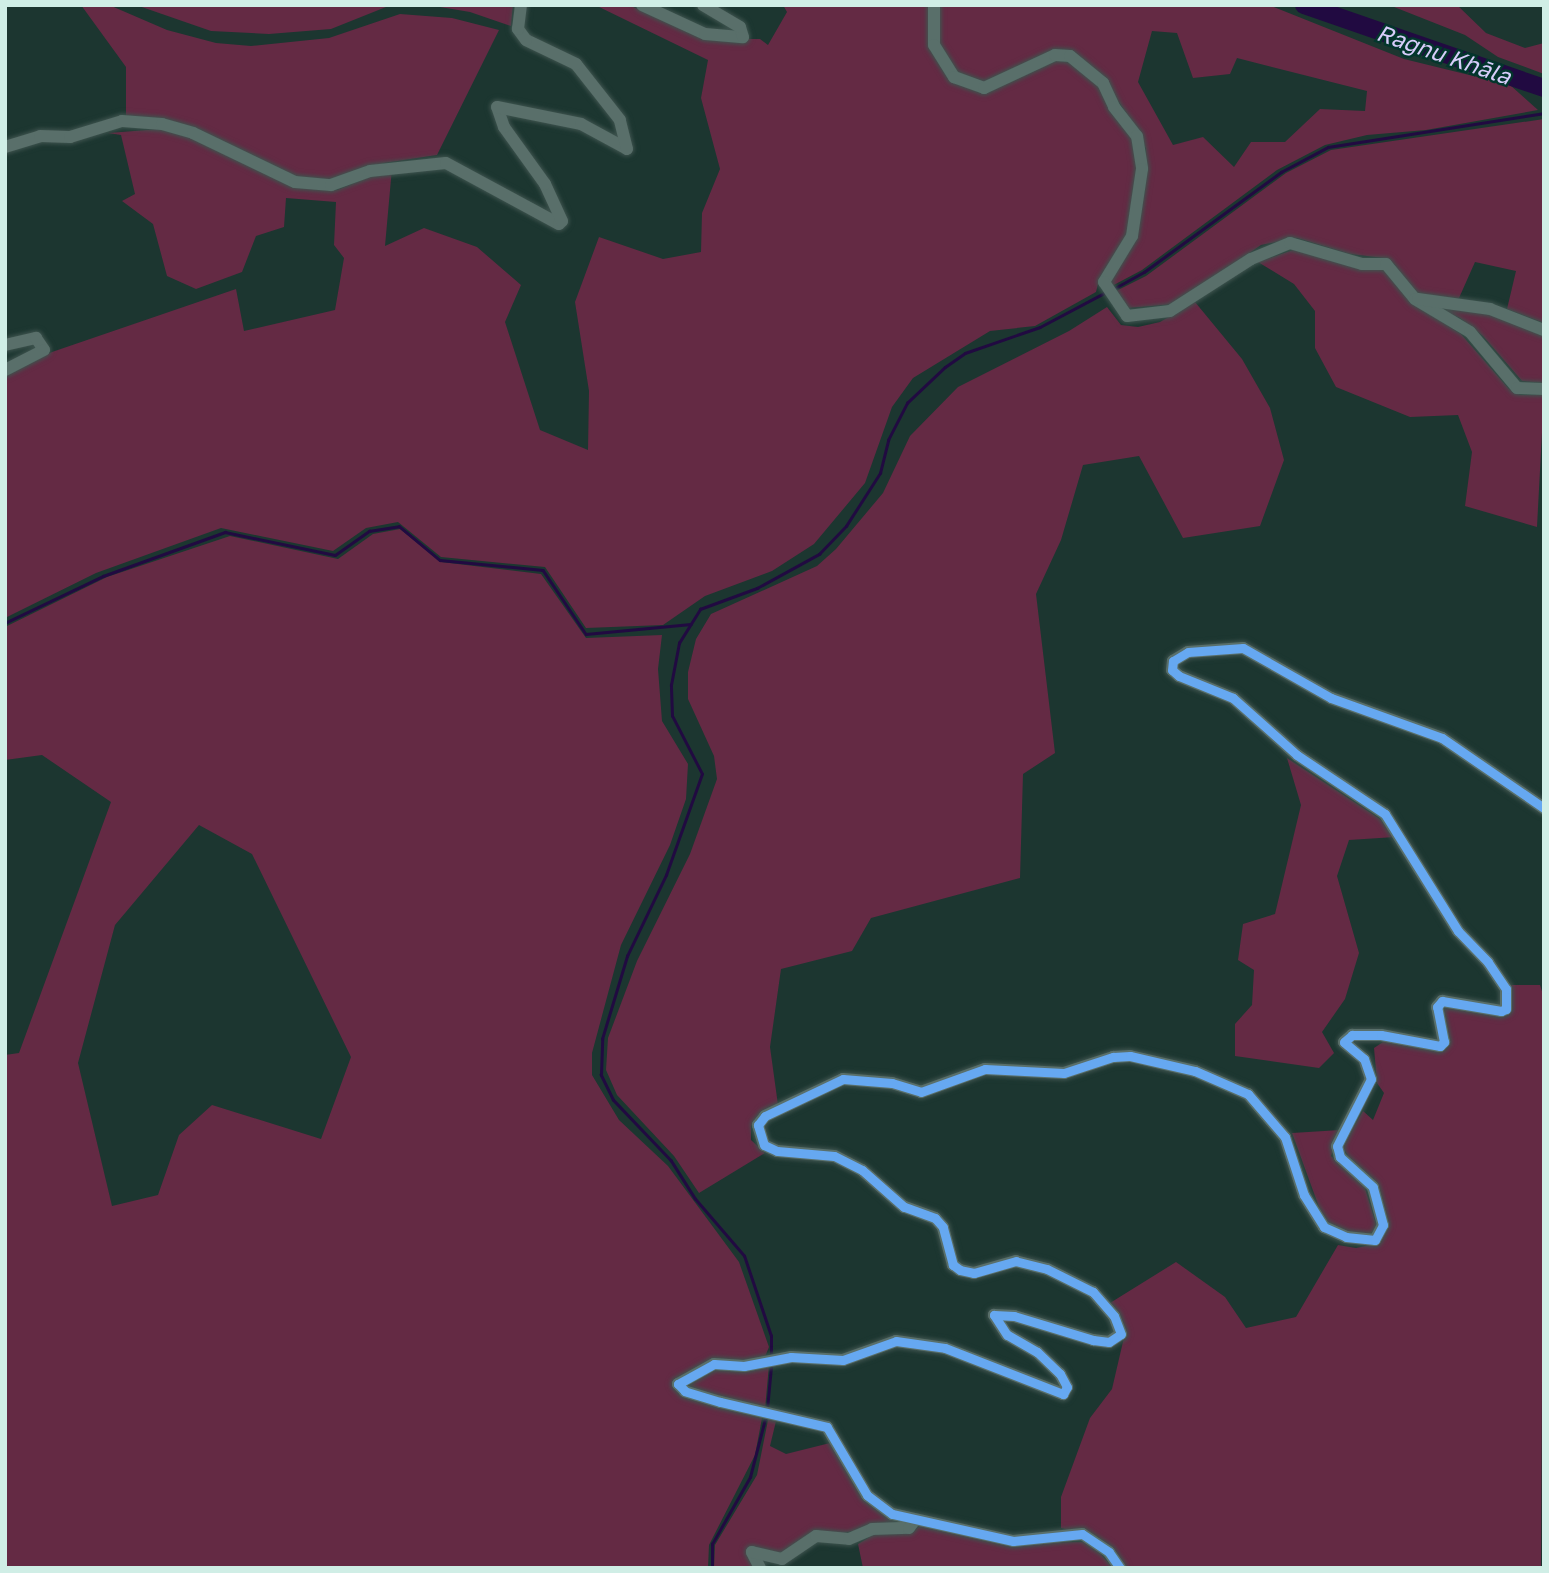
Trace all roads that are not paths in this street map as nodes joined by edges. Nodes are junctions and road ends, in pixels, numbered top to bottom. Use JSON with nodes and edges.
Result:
{"nodes":[{"id":1,"x":521,"y":5,"type":"edge"},
{"id":2,"x":642,"y":5,"type":"edge"},
{"id":3,"x":703,"y":5,"type":"edge"},
{"id":4,"x":934,"y":5,"type":"edge"},
{"id":5,"x":5,"y":147,"type":"edge"},
{"id":6,"x":1415,"y":299,"type":"junction"},
{"id":7,"x":1544,"y":330,"type":"edge"},
{"id":8,"x":5,"y":345,"type":"edge"},
{"id":9,"x":5,"y":370,"type":"edge"},
{"id":10,"x":1544,"y":389,"type":"edge"},
{"id":11,"x":1544,"y":808,"type":"edge"},
{"id":12,"x":915,"y":1520,"type":"junction"},
{"id":13,"x":760,"y":1568,"type":"edge"},
{"id":14,"x":1120,"y":1568,"type":"edge"}],
"edges":[{"from":1,"to":5,"type":"street"},
{"from":2,"to":3,"type":"street"},
{"from":4,"to":6,"type":"street"},
{"from":6,"to":7,"type":"street"},
{"from":6,"to":10,"type":"street"},
{"from":8,"to":9,"type":"street"},
{"from":11,"to":12,"type":"street"},
{"from":12,"to":13,"type":"street"},
{"from":12,"to":14,"type":"street"}]}
